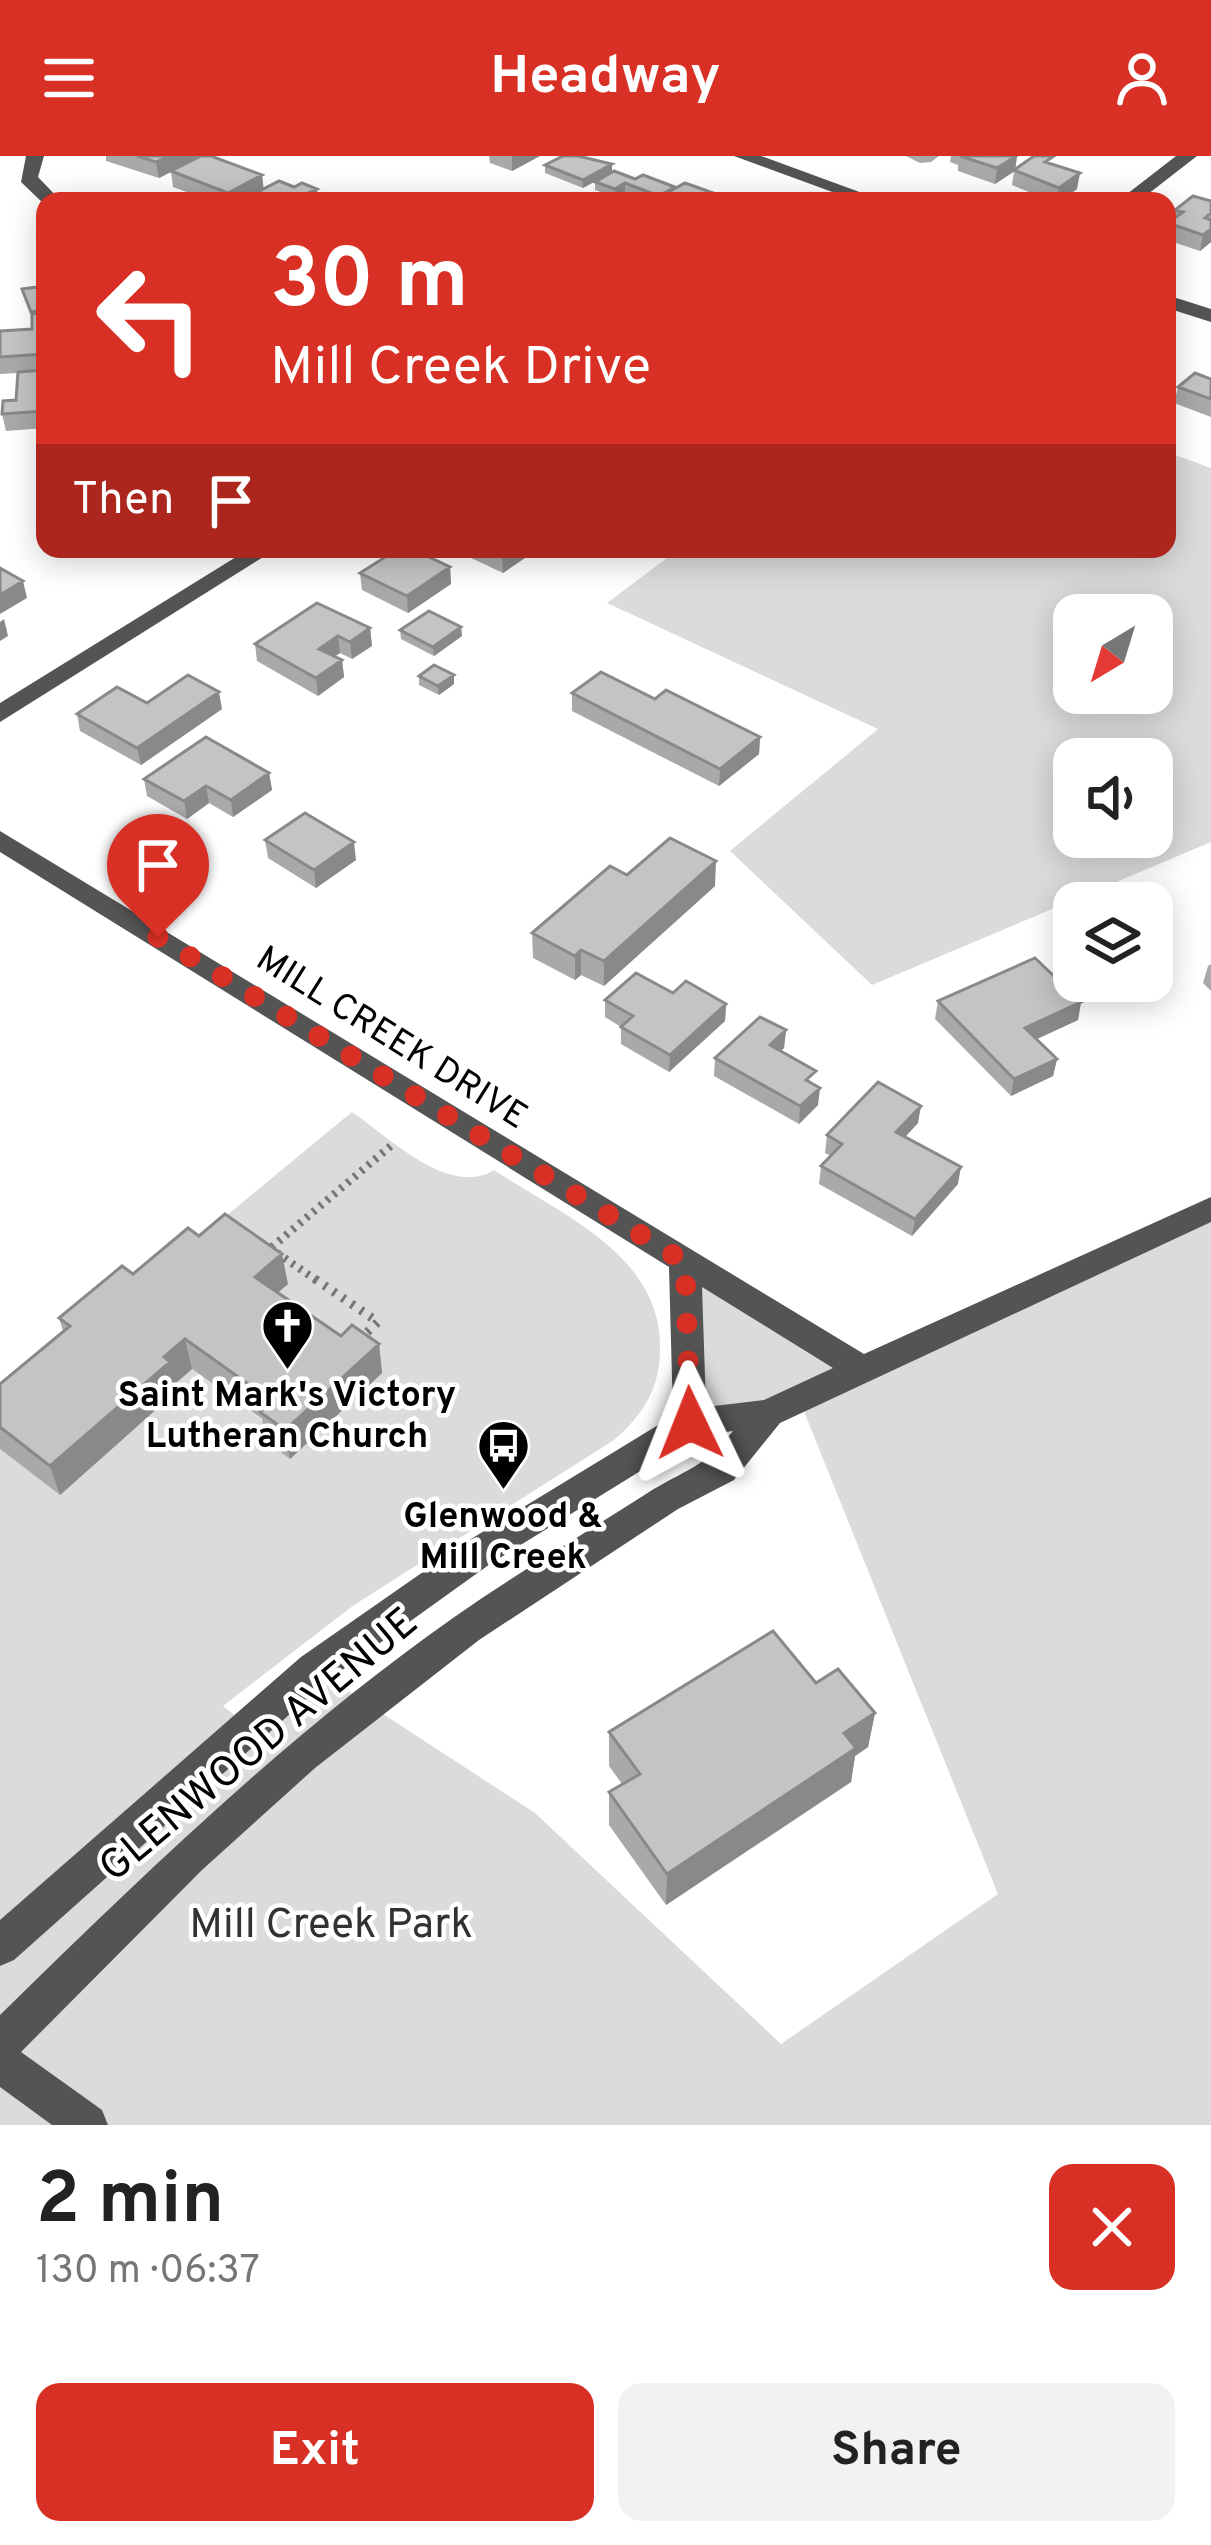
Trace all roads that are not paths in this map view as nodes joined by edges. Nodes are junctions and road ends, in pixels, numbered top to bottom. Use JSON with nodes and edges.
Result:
{"nodes":[{"id":1,"x":35,"y":156,"type":"edge"},
{"id":2,"x":743,"y":156,"type":"edge"},
{"id":3,"x":1188,"y":156,"type":"edge"},
{"id":4,"x":43,"y":192,"type":"edge"},
{"id":5,"x":828,"y":192,"type":"edge"},
{"id":6,"x":1139,"y":192,"type":"edge"},
{"id":7,"x":1176,"y":304,"type":"edge"},
{"id":8,"x":1211,"y":316,"type":"edge"},
{"id":9,"x":251,"y":558,"type":"edge"},
{"id":10,"x":0,"y":714,"type":"edge"},
{"id":11,"x":0,"y":840,"type":"edge"},
{"id":12,"x":1211,"y":1209,"type":"edge"},
{"id":13,"x":685,"y":1262,"type":"junction"},
{"id":14,"x":859,"y":1368,"type":"junction"},
{"id":15,"x":768,"y":1413,"type":"junction"},
{"id":16,"x":690,"y":1423,"type":"junction"},
{"id":17,"x":0,"y":1946,"type":"edge"},
{"id":18,"x":0,"y":2044,"type":"edge"},
{"id":19,"x":0,"y":2062,"type":"edge"},
{"id":20,"x":87,"y":2125,"type":"edge"}],
"edges":[{"from":1,"to":4,"type":"street"},
{"from":2,"to":5,"type":"street"},
{"from":3,"to":6,"type":"street"},
{"from":7,"to":8,"type":"street"},
{"from":9,"to":10,"type":"street"},
{"from":11,"to":13,"type":"street","name":"MILL CREEK DRIVE"},
{"from":12,"to":14,"type":"street","name":"GLENWOOD AVENUE"},
{"from":13,"to":14,"type":"street","name":"MILL CREEK DRIVE"},
{"from":13,"to":16,"type":"street"},
{"from":14,"to":15,"type":"street","name":"GLENWOOD AVENUE"},
{"from":15,"to":16,"type":"street","name":"GLENWOOD AVENUE"},
{"from":15,"to":18,"type":"street","name":"GLENWOOD AVENUE"},
{"from":16,"to":17,"type":"street","name":"GLENWOOD AVENUE"},
{"from":19,"to":20,"type":"street"}]}
